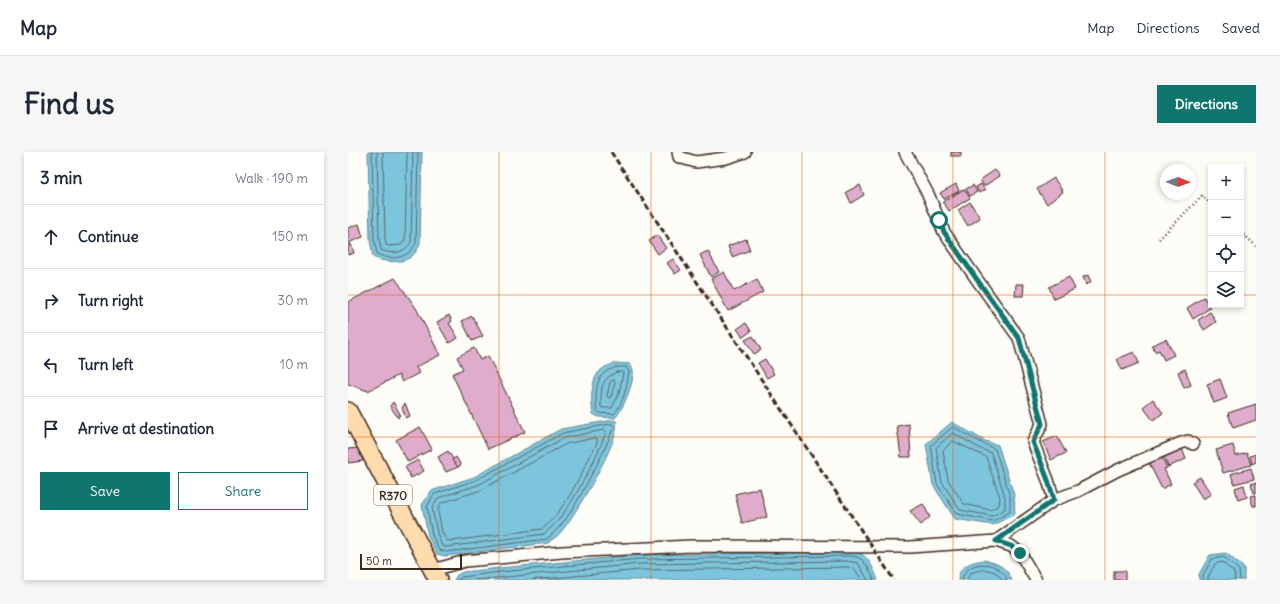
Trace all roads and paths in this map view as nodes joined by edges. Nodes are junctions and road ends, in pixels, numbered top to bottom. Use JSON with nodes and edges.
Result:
{"nodes":[{"id":1,"x":678,"y":152,"type":"edge"},
{"id":2,"x":745,"y":152,"type":"edge"},
{"id":3,"x":904,"y":152,"type":"edge"},
{"id":4,"x":1208,"y":201,"type":"edge"},
{"id":5,"x":1244,"y":235,"type":"edge"},
{"id":6,"x":1159,"y":239,"type":"dead end"},
{"id":7,"x":1256,"y":246,"type":"edge"},
{"id":8,"x":348,"y":411,"type":"edge"},
{"id":9,"x":1193,"y":444,"type":"dead end"},
{"id":10,"x":1054,"y":500,"type":"junction"},
{"id":11,"x":996,"y":541,"type":"junction"},
{"id":12,"x":435,"y":575,"type":"edge"},
{"id":13,"x":1036,"y":580,"type":"edge"}],
"edges":[{"from":1,"to":2,"type":"street"},
{"from":3,"to":10,"type":"street"},
{"from":4,"to":6,"type":"path"},
{"from":5,"to":7,"type":"path"},
{"from":8,"to":12,"type":"main road","number":"R370"},
{"from":9,"to":10,"type":"street"},
{"from":10,"to":11,"type":"street"},
{"from":11,"to":12,"type":"street"},
{"from":11,"to":13,"type":"street"}]}
